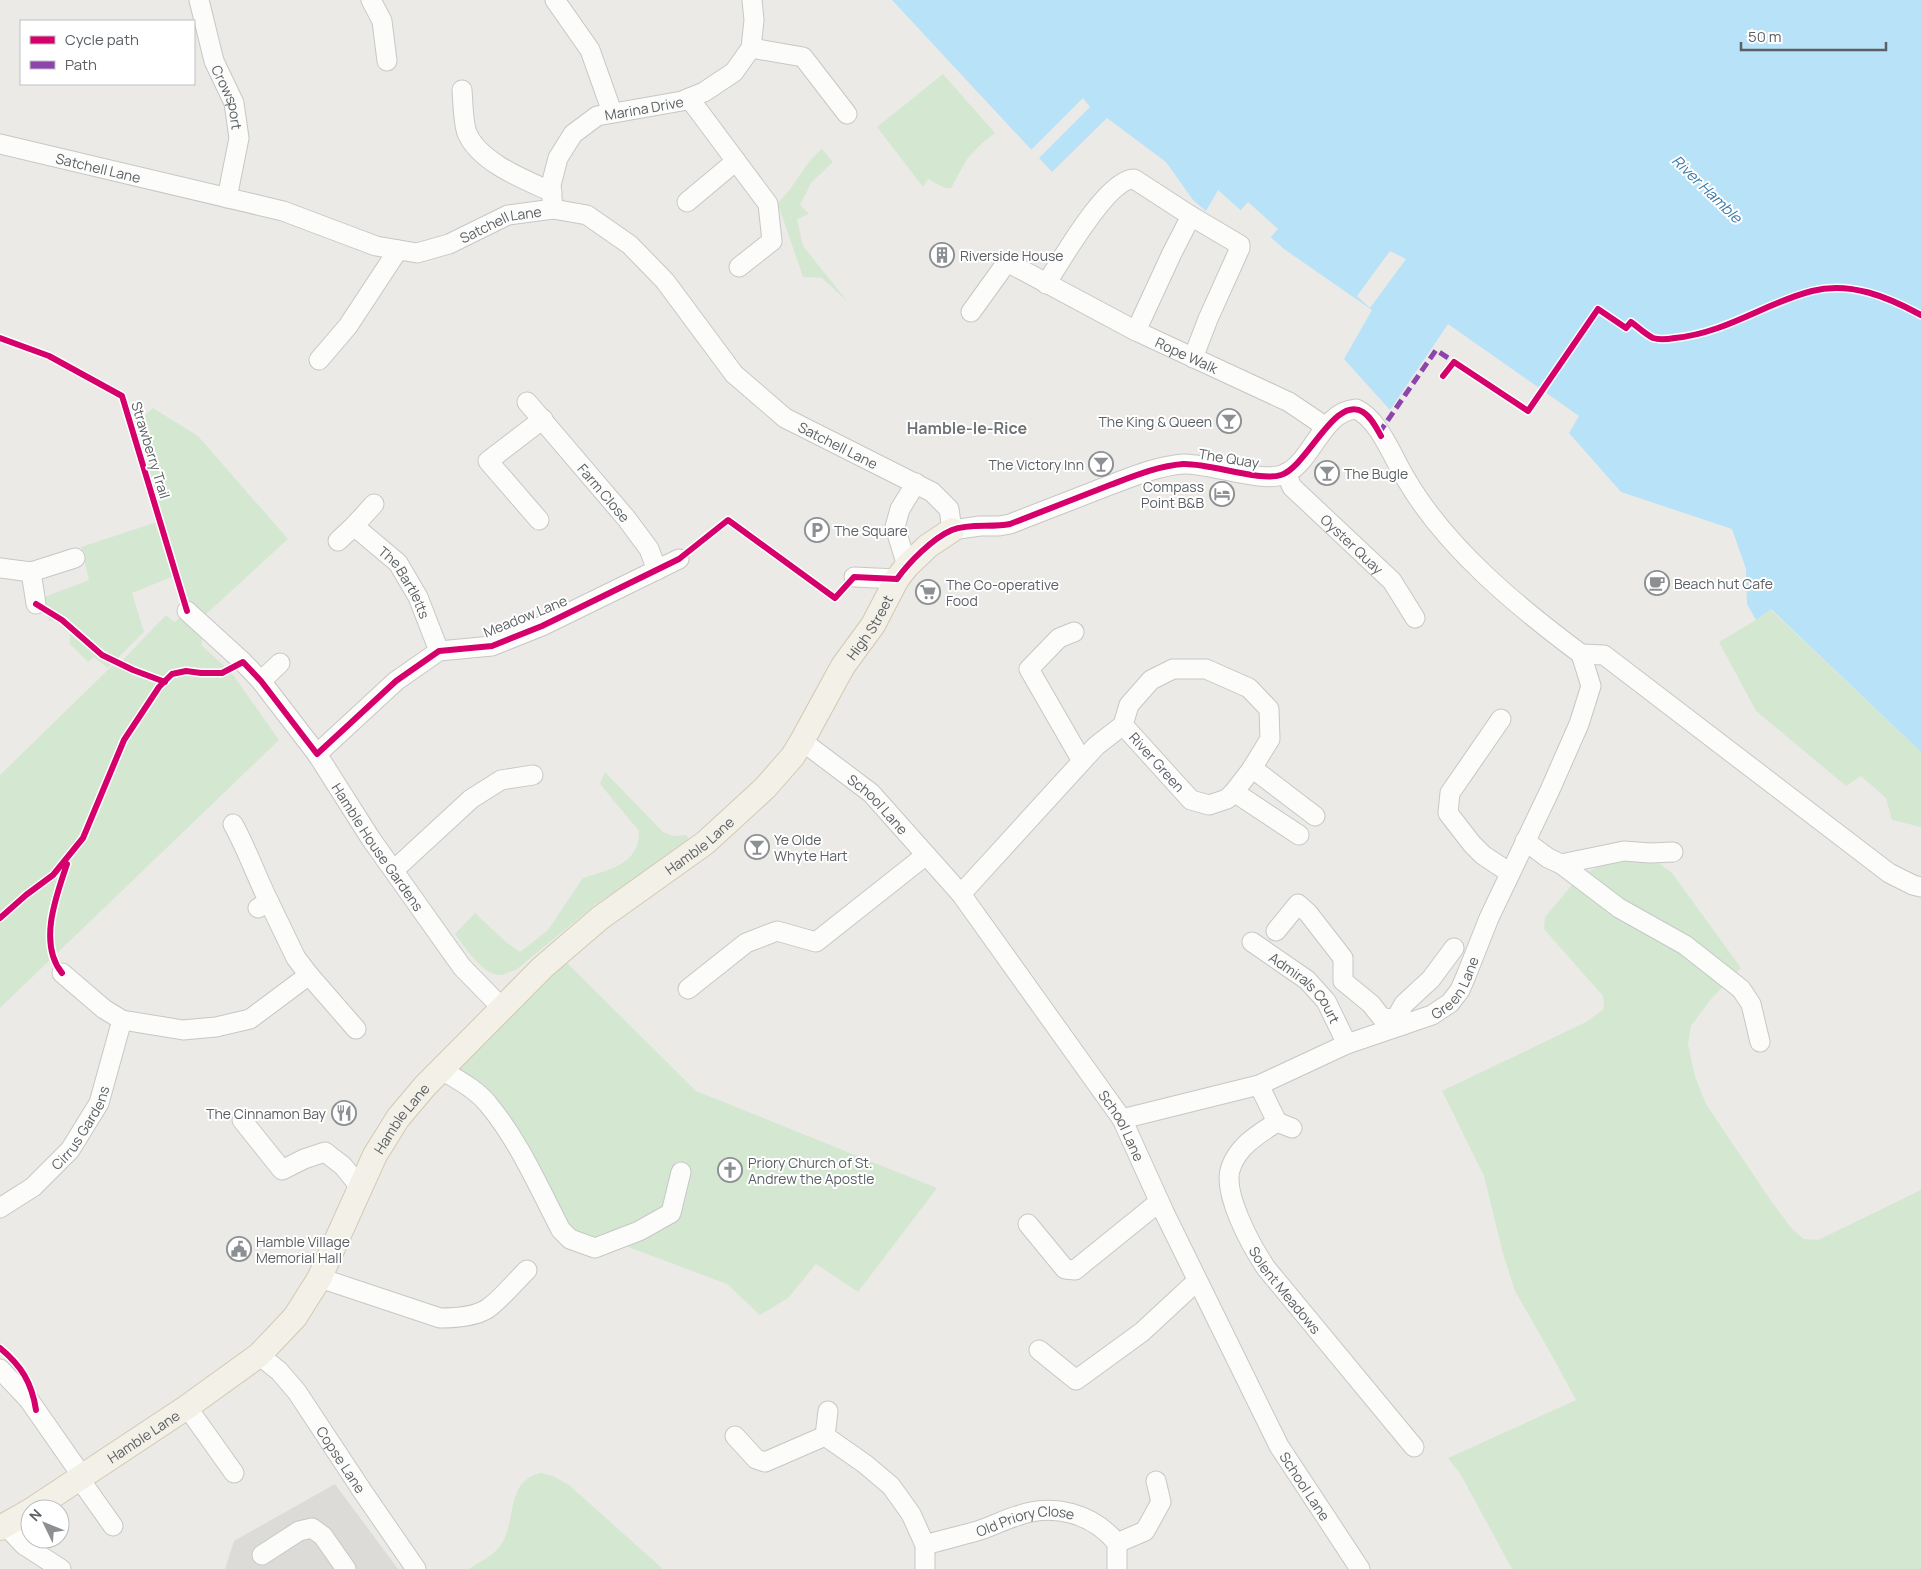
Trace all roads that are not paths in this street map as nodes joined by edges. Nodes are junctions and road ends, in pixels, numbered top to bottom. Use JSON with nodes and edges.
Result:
{"nodes":[{"id":1,"x":199,"y":0,"type":"edge"},
{"id":2,"x":371,"y":0,"type":"edge"},
{"id":3,"x":555,"y":0,"type":"edge"},
{"id":4,"x":752,"y":0,"type":"edge"},
{"id":5,"x":751,"y":48,"type":"junction"},
{"id":6,"x":386,"y":61,"type":"dead end"},
{"id":7,"x":462,"y":90,"type":"dead end"},
{"id":8,"x":690,"y":98,"type":"junction"},
{"id":9,"x":612,"y":112,"type":"junction"},
{"id":10,"x":848,"y":114,"type":"dead end"},
{"id":11,"x":0,"y":144,"type":"edge"},
{"id":12,"x":736,"y":161,"type":"junction"},
{"id":13,"x":227,"y":198,"type":"junction"},
{"id":14,"x":552,"y":200,"type":"junction"},
{"id":15,"x":687,"y":202,"type":"dead end"},
{"id":16,"x":1191,"y":216,"type":"junction"},
{"id":17,"x":398,"y":250,"type":"junction"},
{"id":18,"x":739,"y":267,"type":"dead end"},
{"id":19,"x":1046,"y":284,"type":"junction"},
{"id":20,"x":971,"y":312,"type":"dead end"},
{"id":21,"x":1136,"y":331,"type":"junction"},
{"id":22,"x":1193,"y":358,"type":"junction"},
{"id":23,"x":319,"y":360,"type":"dead end"},
{"id":24,"x":527,"y":402,"type":"dead end"},
{"id":25,"x":543,"y":419,"type":"junction"},
{"id":26,"x":1326,"y":427,"type":"junction"},
{"id":27,"x":1286,"y":473,"type":"junction"},
{"id":28,"x":916,"y":483,"type":"junction"},
{"id":29,"x":374,"y":504,"type":"dead end"},
{"id":30,"x":539,"y":520,"type":"dead end"},
{"id":31,"x":354,"y":526,"type":"junction"},
{"id":32,"x":952,"y":530,"type":"junction"},
{"id":33,"x":338,"y":541,"type":"dead end"},
{"id":34,"x":75,"y":558,"type":"dead end"},
{"id":35,"x":679,"y":559,"type":"dead end"},
{"id":36,"x":0,"y":568,"type":"edge"},
{"id":37,"x":657,"y":570,"type":"junction"},
{"id":38,"x":31,"y":572,"type":"junction"},
{"id":39,"x":902,"y":573,"type":"junction"},
{"id":40,"x":854,"y":577,"type":"dead end"},
{"id":41,"x":36,"y":604,"type":"dead end"},
{"id":42,"x":187,"y":611,"type":"dead end"},
{"id":43,"x":1415,"y":618,"type":"dead end"},
{"id":44,"x":1074,"y":632,"type":"dead end"},
{"id":45,"x":438,"y":651,"type":"junction"},
{"id":46,"x":1581,"y":654,"type":"junction"},
{"id":47,"x":280,"y":663,"type":"dead end"},
{"id":48,"x":261,"y":681,"type":"junction"},
{"id":49,"x":1501,"y":719,"type":"dead end"},
{"id":50,"x":1123,"y":724,"type":"junction"},
{"id":51,"x":802,"y":741,"type":"junction"},
{"id":52,"x":317,"y":754,"type":"junction"},
{"id":53,"x":1082,"y":761,"type":"junction"},
{"id":54,"x":1252,"y":768,"type":"junction"},
{"id":55,"x":534,"y":775,"type":"dead end"},
{"id":56,"x":1234,"y":792,"type":"junction"},
{"id":57,"x":1315,"y":816,"type":"dead end"},
{"id":58,"x":233,"y":824,"type":"dead end"},
{"id":59,"x":1299,"y":834,"type":"dead end"},
{"id":60,"x":1526,"y":841,"type":"junction"},
{"id":61,"x":1673,"y":852,"type":"dead end"},
{"id":62,"x":926,"y":855,"type":"junction"},
{"id":63,"x":1561,"y":864,"type":"junction"},
{"id":64,"x":394,"y":870,"type":"junction"},
{"id":65,"x":1510,"y":873,"type":"junction"},
{"id":66,"x":1921,"y":887,"type":"edge"},
{"id":67,"x":961,"y":894,"type":"junction"},
{"id":68,"x":1276,"y":931,"type":"dead end"},
{"id":69,"x":1252,"y":942,"type":"dead end"},
{"id":70,"x":1454,"y":948,"type":"dead end"},
{"id":71,"x":62,"y":973,"type":"dead end"},
{"id":72,"x":309,"y":975,"type":"junction"},
{"id":73,"x":688,"y":989,"type":"dead end"},
{"id":74,"x":502,"y":1008,"type":"junction"},
{"id":75,"x":122,"y":1020,"type":"junction"},
{"id":76,"x":1402,"y":1022,"type":"junction"},
{"id":77,"x":356,"y":1030,"type":"dead end"},
{"id":78,"x":1760,"y":1042,"type":"dead end"},
{"id":79,"x":1347,"y":1044,"type":"junction"},
{"id":80,"x":442,"y":1070,"type":"junction"},
{"id":81,"x":1259,"y":1085,"type":"junction"},
{"id":82,"x":1122,"y":1119,"type":"junction"},
{"id":83,"x":242,"y":1120,"type":"dead end"},
{"id":84,"x":681,"y":1172,"type":"dead end"},
{"id":85,"x":360,"y":1187,"type":"junction"},
{"id":86,"x":1159,"y":1202,"type":"junction"},
{"id":87,"x":0,"y":1208,"type":"edge"},
{"id":88,"x":1028,"y":1224,"type":"dead end"},
{"id":89,"x":527,"y":1270,"type":"dead end"},
{"id":90,"x":320,"y":1278,"type":"junction"},
{"id":91,"x":1197,"y":1281,"type":"junction"},
{"id":92,"x":1039,"y":1350,"type":"dead end"},
{"id":93,"x":259,"y":1355,"type":"junction"},
{"id":94,"x":0,"y":1369,"type":"edge"},
{"id":95,"x":187,"y":1407,"type":"junction"},
{"id":96,"x":828,"y":1412,"type":"dead end"},
{"id":97,"x":735,"y":1436,"type":"dead end"},
{"id":98,"x":825,"y":1436,"type":"junction"},
{"id":99,"x":1414,"y":1447,"type":"dead end"},
{"id":100,"x":234,"y":1473,"type":"dead end"},
{"id":101,"x":80,"y":1477,"type":"junction"},
{"id":102,"x":1156,"y":1482,"type":"dead end"},
{"id":103,"x":47,"y":1499,"type":"edge"},
{"id":104,"x":20,"y":1516,"type":"edge"},
{"id":105,"x":113,"y":1526,"type":"dead end"},
{"id":106,"x":2,"y":1527,"type":"edge"},
{"id":107,"x":1117,"y":1543,"type":"junction"},
{"id":108,"x":925,"y":1545,"type":"junction"},
{"id":109,"x":262,"y":1555,"type":"dead end"},
{"id":110,"x":61,"y":1569,"type":"edge"},
{"id":111,"x":346,"y":1569,"type":"edge"},
{"id":112,"x":416,"y":1569,"type":"edge"},
{"id":113,"x":925,"y":1569,"type":"edge"},
{"id":114,"x":1116,"y":1569,"type":"edge"},
{"id":115,"x":1360,"y":1569,"type":"edge"}],
"edges":[{"from":1,"to":13,"type":"street","name":"Crowsport"},
{"from":2,"to":6,"type":"street"},
{"from":3,"to":9,"type":"street"},
{"from":4,"to":5,"type":"street","name":"Marina Drive"},
{"from":5,"to":8,"type":"street","name":"Marina Drive"},
{"from":5,"to":10,"type":"street"},
{"from":7,"to":14,"type":"street"},
{"from":8,"to":9,"type":"street","name":"Marina Drive"},
{"from":8,"to":12,"type":"street"},
{"from":9,"to":14,"type":"street","name":"Marina Drive"},
{"from":11,"to":13,"type":"street","name":"Satchell Lane"},
{"from":12,"to":15,"type":"street"},
{"from":12,"to":18,"type":"street"},
{"from":13,"to":17,"type":"street","name":"Satchell Lane"},
{"from":14,"to":17,"type":"street","name":"Satchell Lane"},
{"from":14,"to":28,"type":"street","name":"Satchell Lane"},
{"from":16,"to":19,"type":"street"},
{"from":16,"to":21,"type":"street"},
{"from":16,"to":22,"type":"street"},
{"from":17,"to":23,"type":"street"},
{"from":19,"to":20,"type":"street","name":"Rope Walk"},
{"from":19,"to":21,"type":"street","name":"Rope Walk"},
{"from":21,"to":22,"type":"street","name":"Rope Walk"},
{"from":22,"to":26,"type":"street","name":"Rope Walk"},
{"from":24,"to":25,"type":"street","name":"Farm Close"},
{"from":25,"to":30,"type":"street"},
{"from":25,"to":37,"type":"street","name":"Farm Close"},
{"from":26,"to":27,"type":"street"},
{"from":26,"to":46,"type":"street"},
{"from":27,"to":32,"type":"street","name":"The Quay"},
{"from":27,"to":43,"type":"street","name":"Oyster Quay"},
{"from":28,"to":32,"type":"street"},
{"from":28,"to":39,"type":"street"},
{"from":29,"to":31,"type":"street"},
{"from":31,"to":33,"type":"street"},
{"from":31,"to":45,"type":"street","name":"The Bartletts"},
{"from":32,"to":39,"type":"main road"},
{"from":34,"to":38,"type":"street"},
{"from":35,"to":37,"type":"street","name":"Meadow Lane"},
{"from":36,"to":38,"type":"street"},
{"from":37,"to":45,"type":"street","name":"Meadow Lane"},
{"from":38,"to":41,"type":"street"},
{"from":39,"to":40,"type":"street"},
{"from":39,"to":51,"type":"main road","name":"High Street"},
{"from":42,"to":48,"type":"street","name":"Hamble House Gardens"},
{"from":44,"to":53,"type":"street"},
{"from":45,"to":52,"type":"street"},
{"from":46,"to":60,"type":"street","name":"Green Lane"},
{"from":46,"to":66,"type":"street"},
{"from":47,"to":48,"type":"street"},
{"from":48,"to":52,"type":"street","name":"Hamble House Gardens"},
{"from":49,"to":65,"type":"street"},
{"from":50,"to":53,"type":"street","name":"River Green"},
{"from":50,"to":54,"type":"street","name":"River Green"},
{"from":50,"to":56,"type":"street","name":"River Green"},
{"from":51,"to":62,"type":"street","name":"School Lane"},
{"from":51,"to":74,"type":"main road","name":"Hamble Lane"},
{"from":52,"to":64,"type":"street","name":"Hamble House Gardens"},
{"from":53,"to":67,"type":"street","name":"River Green"},
{"from":54,"to":56,"type":"street","name":"River Green"},
{"from":54,"to":57,"type":"street"},
{"from":55,"to":64,"type":"street"},
{"from":56,"to":59,"type":"street"},
{"from":58,"to":72,"type":"street"},
{"from":60,"to":63,"type":"street"},
{"from":60,"to":65,"type":"street","name":"Green Lane"},
{"from":61,"to":63,"type":"street"},
{"from":62,"to":67,"type":"street","name":"School Lane"},
{"from":62,"to":73,"type":"street"},
{"from":63,"to":78,"type":"street"},
{"from":64,"to":74,"type":"street","name":"Hamble House Gardens"},
{"from":65,"to":76,"type":"street","name":"Green Lane"},
{"from":67,"to":82,"type":"street","name":"School Lane"},
{"from":68,"to":76,"type":"street"},
{"from":69,"to":79,"type":"street","name":"Admirals Court"},
{"from":70,"to":76,"type":"street"},
{"from":71,"to":75,"type":"street"},
{"from":72,"to":75,"type":"street"},
{"from":72,"to":77,"type":"street"},
{"from":74,"to":80,"type":"main road","name":"Hamble Lane"},
{"from":75,"to":87,"type":"street","name":"Cirrus Gardens"},
{"from":76,"to":79,"type":"street","name":"Green Lane"},
{"from":79,"to":81,"type":"street","name":"Green Lane"},
{"from":80,"to":84,"type":"street"},
{"from":80,"to":85,"type":"main road","name":"Hamble Lane"},
{"from":81,"to":82,"type":"street","name":"Green Lane"},
{"from":81,"to":99,"type":"street","name":"Solent Meadows"},
{"from":82,"to":86,"type":"street","name":"School Lane"},
{"from":83,"to":85,"type":"street"},
{"from":85,"to":90,"type":"main road","name":"Hamble Lane"},
{"from":86,"to":88,"type":"street"},
{"from":86,"to":91,"type":"street","name":"School Lane"},
{"from":89,"to":90,"type":"street"},
{"from":90,"to":93,"type":"main road","name":"Hamble Lane"},
{"from":91,"to":92,"type":"street"},
{"from":91,"to":115,"type":"street","name":"School Lane"},
{"from":93,"to":95,"type":"main road","name":"Hamble Lane"},
{"from":93,"to":112,"type":"street","name":"Copse Lane"},
{"from":94,"to":101,"type":"street"},
{"from":95,"to":100,"type":"street"},
{"from":95,"to":101,"type":"main road","name":"Hamble Lane"},
{"from":96,"to":98,"type":"street"},
{"from":97,"to":98,"type":"street"},
{"from":98,"to":108,"type":"street"},
{"from":101,"to":103,"type":"main road","name":"Hamble Lane"},
{"from":101,"to":105,"type":"street"},
{"from":102,"to":107,"type":"street"},
{"from":104,"to":106,"type":"main road","name":"Hamble Lane"},
{"from":106,"to":110,"type":"street"},
{"from":107,"to":108,"type":"street","name":"Old Priory Close"},
{"from":107,"to":114,"type":"street"},
{"from":108,"to":113,"type":"street"},
{"from":109,"to":111,"type":"street"}]}
